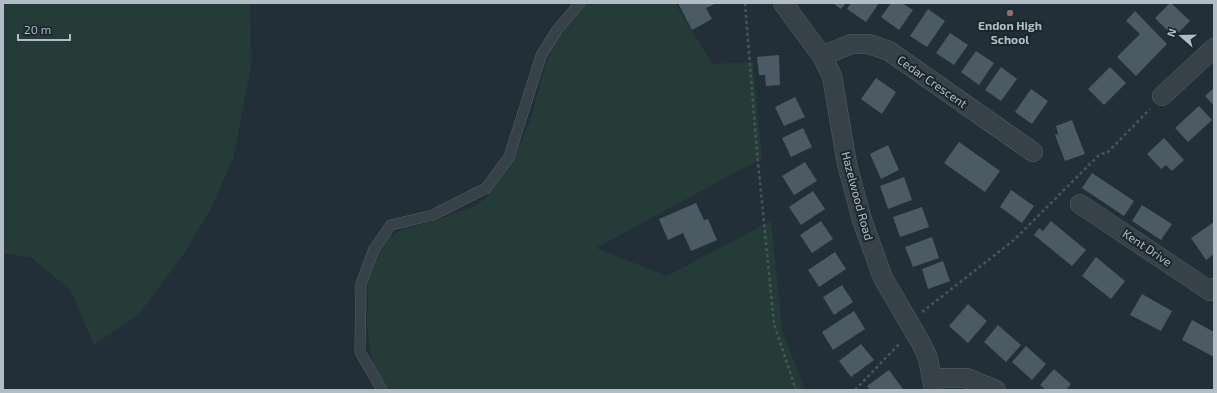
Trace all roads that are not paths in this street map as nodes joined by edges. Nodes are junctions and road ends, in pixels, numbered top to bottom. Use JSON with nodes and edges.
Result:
{"nodes":[{"id":1,"x":580,"y":3,"type":"edge"},
{"id":2,"x":783,"y":3,"type":"edge"},
{"id":3,"x":1214,"y":48,"type":"edge"},
{"id":4,"x":822,"y":56,"type":"junction"},
{"id":5,"x":1162,"y":96,"type":"road end"},
{"id":6,"x":1033,"y":152,"type":"dead end"},
{"id":7,"x":1080,"y":204,"type":"dead end"},
{"id":8,"x":1214,"y":288,"type":"edge"},
{"id":9,"x":933,"y":384,"type":"edge"},
{"id":10,"x":382,"y":390,"type":"edge"},
{"id":11,"x":996,"y":390,"type":"edge"}],
"edges":[{"from":1,"to":10,"type":"lane"},
{"from":2,"to":4,"type":"street","name":"Hazelwood Road"},
{"from":3,"to":5,"type":"street"},
{"from":4,"to":6,"type":"street","name":"Cedar Crescent"},
{"from":4,"to":9,"type":"street","name":"Hazelwood Road"},
{"from":7,"to":8,"type":"street","name":"Kent Drive"},
{"from":9,"to":11,"type":"street"}]}
